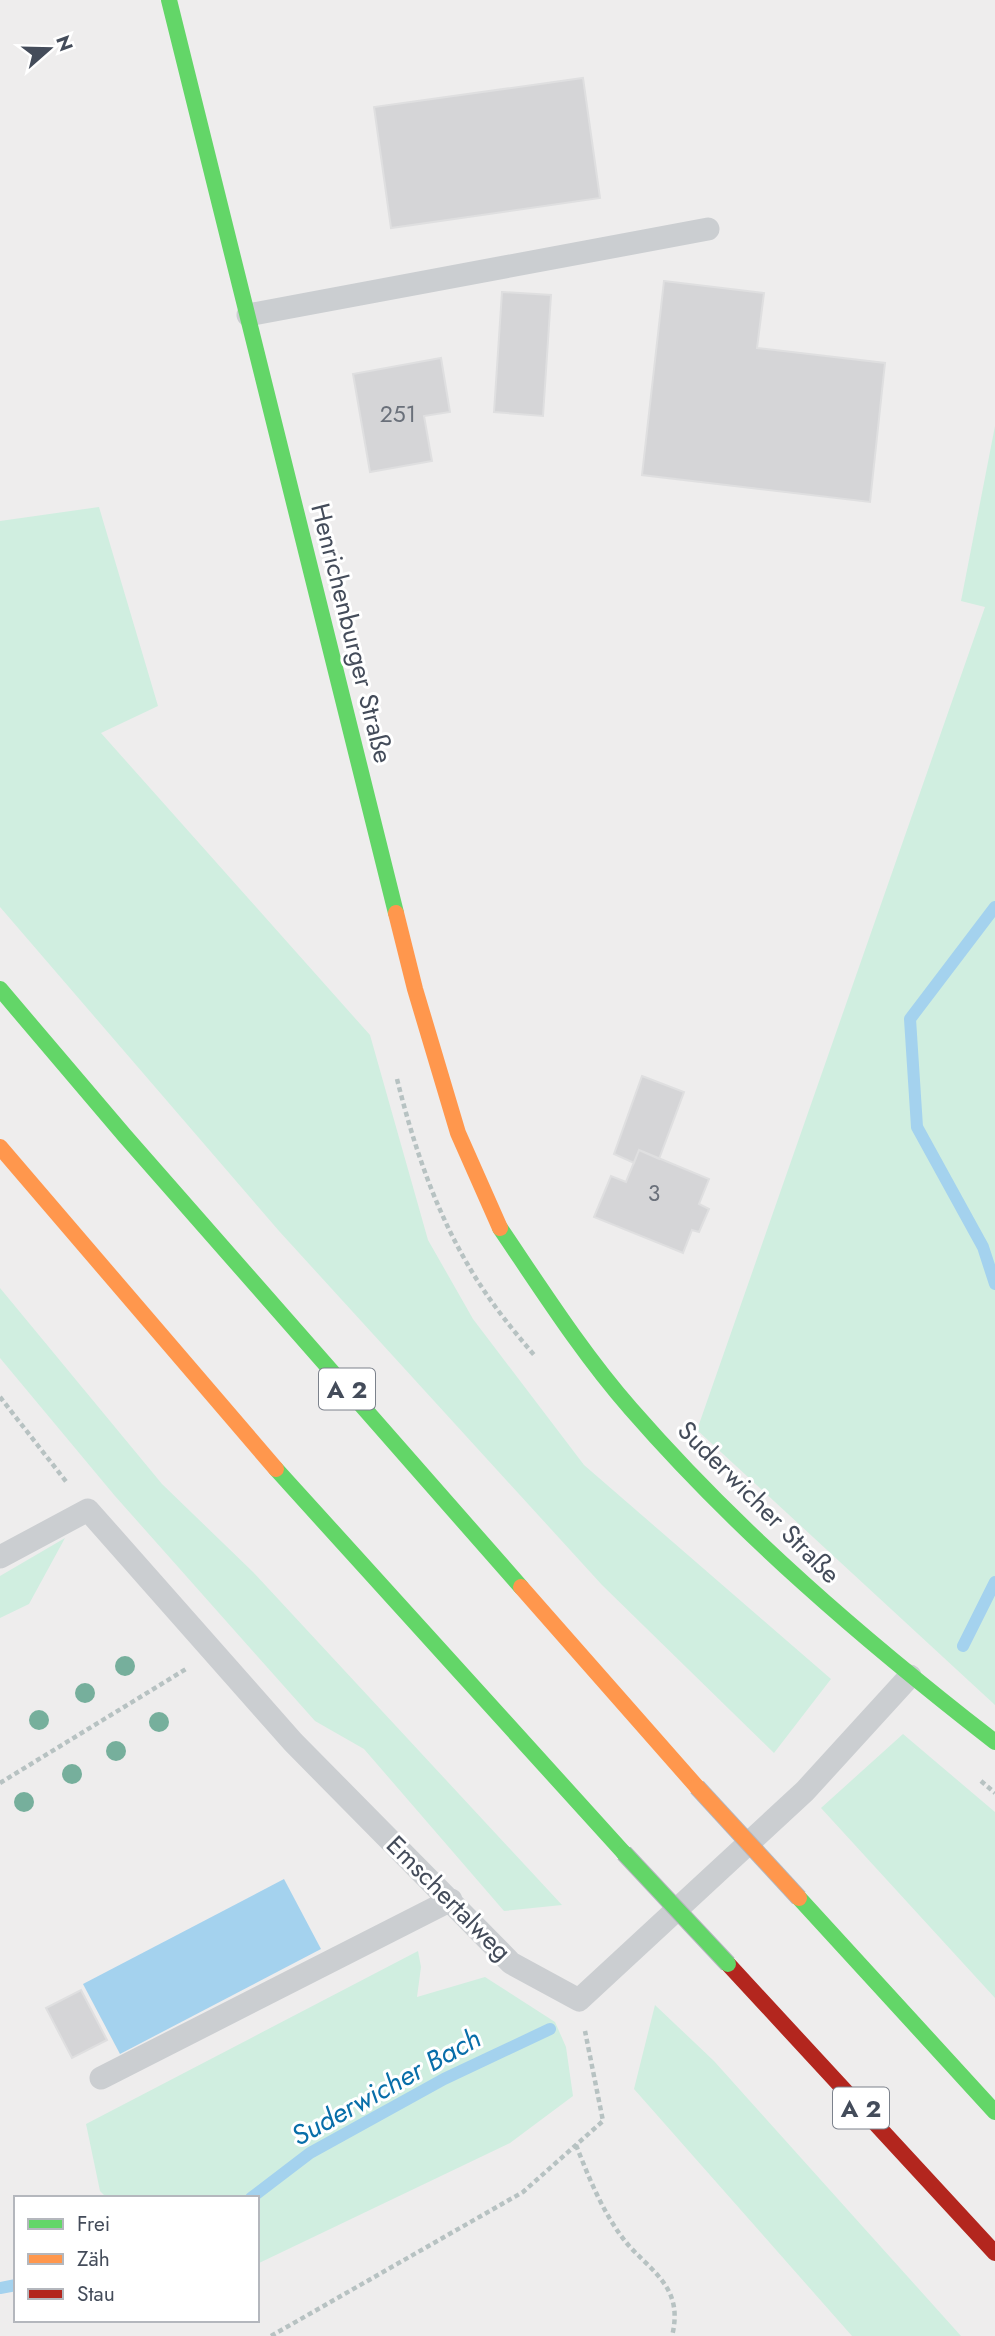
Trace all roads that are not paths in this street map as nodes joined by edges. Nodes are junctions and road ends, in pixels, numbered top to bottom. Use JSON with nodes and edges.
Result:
{"nodes":[{"id":1,"x":169,"y":0,"type":"edge"},
{"id":2,"x":708,"y":229,"type":"dead end"},
{"id":3,"x":248,"y":315,"type":"junction"},
{"id":4,"x":0,"y":989,"type":"edge"},
{"id":5,"x":0,"y":1147,"type":"edge"},
{"id":6,"x":523,"y":1264,"type":"joint"},
{"id":7,"x":0,"y":1557,"type":"edge"},
{"id":8,"x":910,"y":1676,"type":"junction"},
{"id":9,"x":995,"y":1742,"type":"edge"},
{"id":10,"x":451,"y":1900,"type":"junction"},
{"id":11,"x":101,"y":2078,"type":"dead end"},
{"id":12,"x":995,"y":2112,"type":"edge"},
{"id":13,"x":995,"y":2253,"type":"edge"}],
"edges":[{"from":1,"to":3,"type":"main road","name":"Henrichenburger Straße"},
{"from":2,"to":3,"type":"lane"},
{"from":3,"to":6,"type":"main road","name":"Henrichenburger Straße"},
{"from":4,"to":12,"type":"main road","number":"A 2","bridge":true},
{"from":5,"to":13,"type":"main road","number":"A 2","bridge":true},
{"from":6,"to":8,"type":"main road","name":"Suderwicher Straße"},
{"from":7,"to":10,"type":"lane","name":"Emschertalweg"},
{"from":8,"to":9,"type":"main road","name":"Suderwicher Straße"},
{"from":8,"to":10,"type":"lane","name":"Emschertalweg"},
{"from":10,"to":11,"type":"lane"}]}
